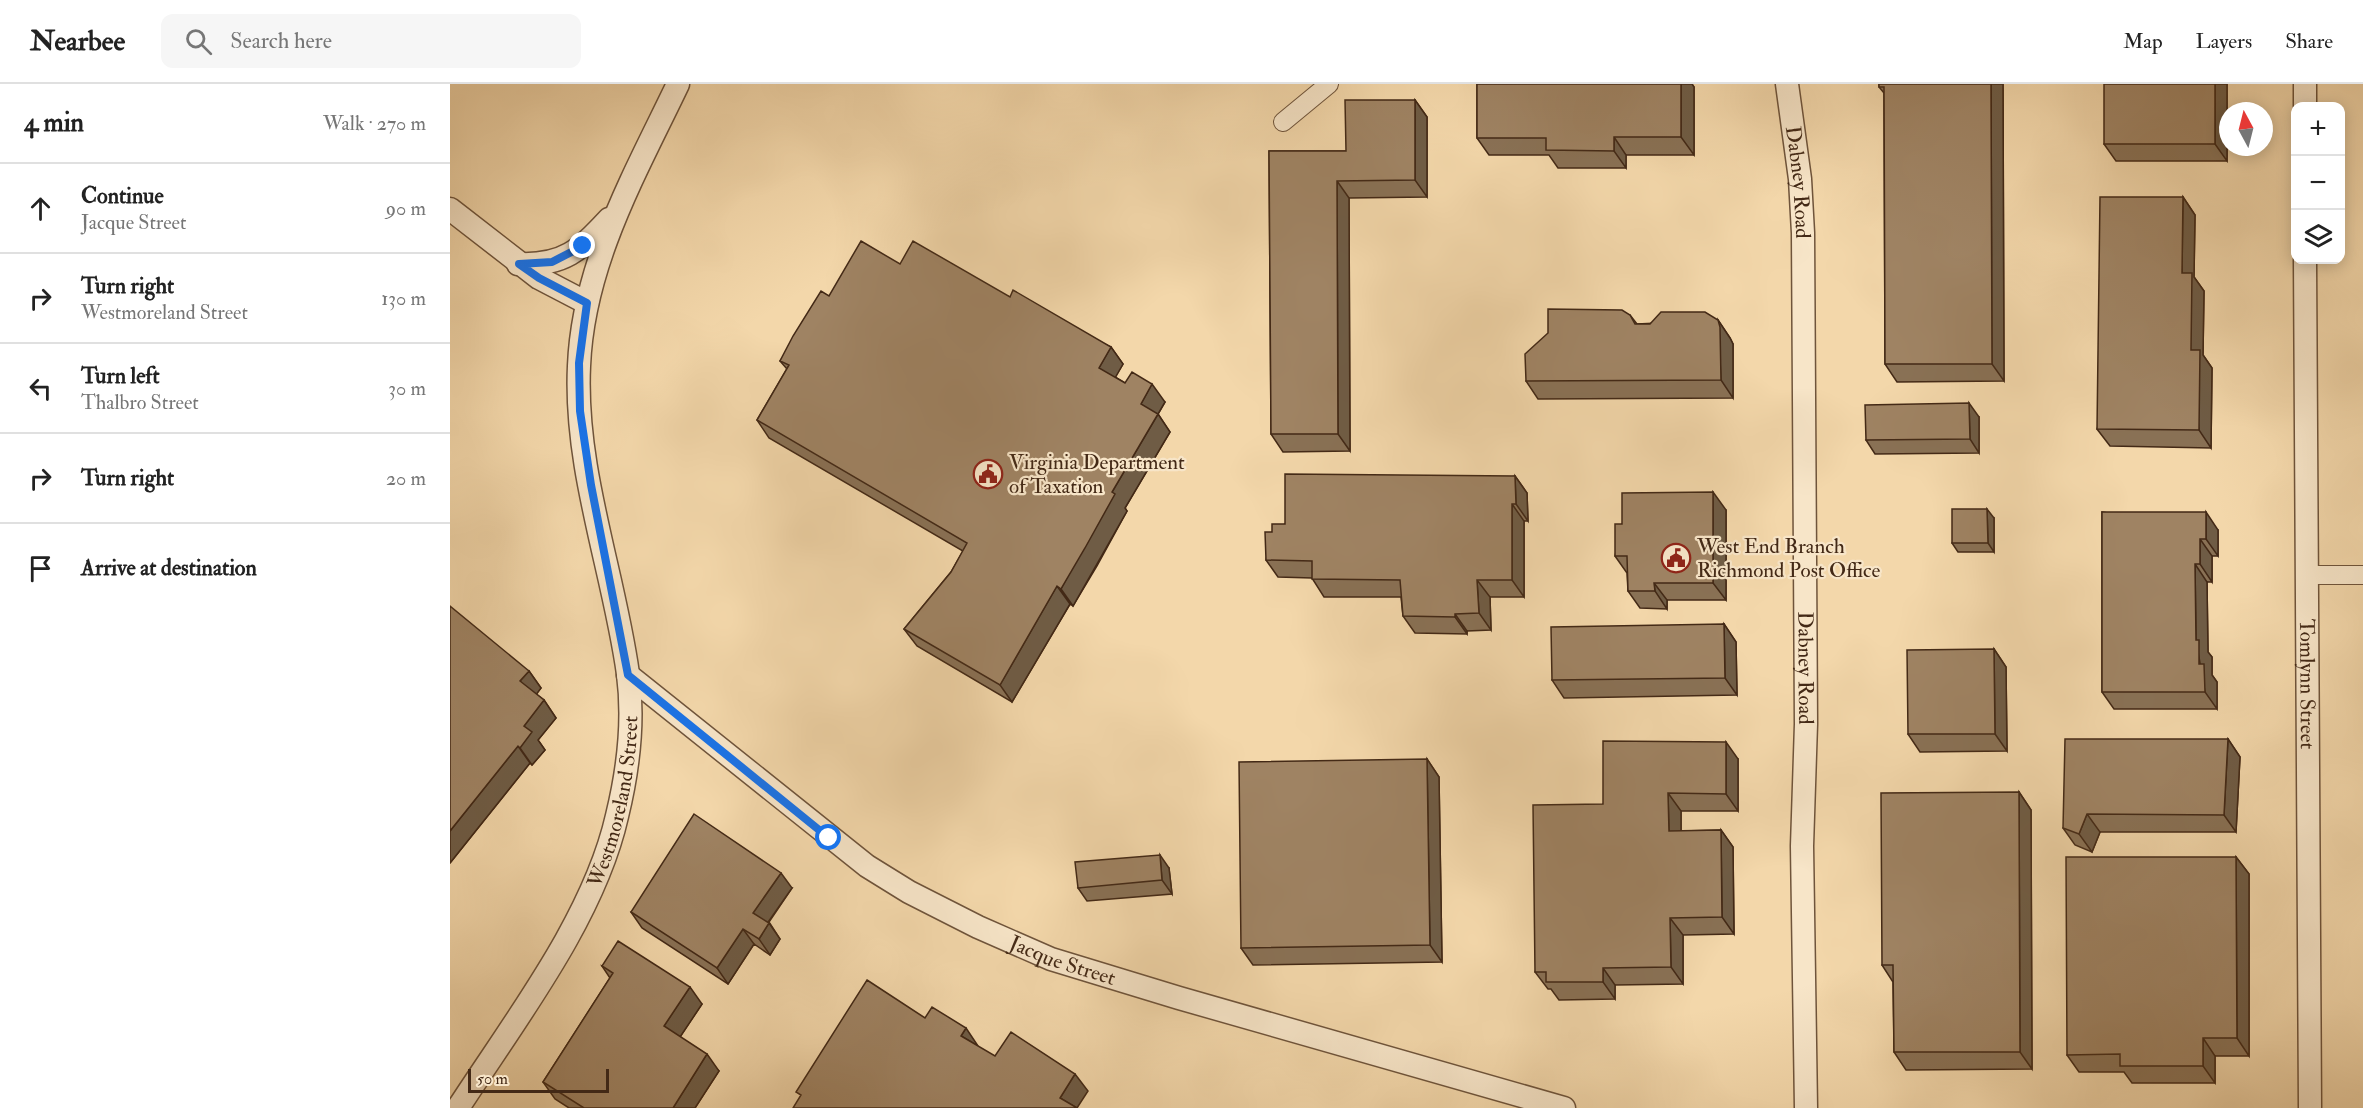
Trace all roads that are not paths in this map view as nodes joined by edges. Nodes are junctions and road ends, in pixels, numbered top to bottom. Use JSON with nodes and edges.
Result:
{"nodes":[{"id":1,"x":678,"y":84,"type":"edge"},
{"id":2,"x":1329,"y":84,"type":"edge"},
{"id":3,"x":1787,"y":84,"type":"edge"},
{"id":4,"x":2305,"y":84,"type":"edge"},
{"id":5,"x":2305,"y":102,"type":"edge"},
{"id":6,"x":1283,"y":122,"type":"dead end"},
{"id":7,"x":450,"y":209,"type":"edge"},
{"id":8,"x":618,"y":209,"type":"junction"},
{"id":9,"x":519,"y":264,"type":"junction"},
{"id":10,"x":2306,"y":264,"type":"edge"},
{"id":11,"x":587,"y":303,"type":"junction"},
{"id":12,"x":2306,"y":575,"type":"junction"},
{"id":13,"x":2363,"y":575,"type":"edge"},
{"id":14,"x":628,"y":675,"type":"junction"},
{"id":15,"x":458,"y":1108,"type":"edge"},
{"id":16,"x":1564,"y":1108,"type":"edge"},
{"id":17,"x":1806,"y":1108,"type":"edge"},
{"id":18,"x":2310,"y":1108,"type":"edge"}],
"edges":[{"from":1,"to":8,"type":"street","name":"Westmoreland Street"},
{"from":2,"to":6,"type":"street"},
{"from":3,"to":17,"type":"street","name":"Dabney Road"},
{"from":4,"to":5,"type":"street"},
{"from":7,"to":9,"type":"street"},
{"from":8,"to":9,"type":"street"},
{"from":8,"to":11,"type":"street","name":"Westmoreland Street"},
{"from":9,"to":11,"type":"street"},
{"from":10,"to":12,"type":"street","name":"Tomlynn Street"},
{"from":11,"to":14,"type":"street","name":"Westmoreland Street"},
{"from":12,"to":13,"type":"street"},
{"from":12,"to":18,"type":"street","name":"Tomlynn Street"},
{"from":14,"to":15,"type":"street","name":"Westmoreland Street"},
{"from":14,"to":16,"type":"street","name":"Jacque Street"}]}
